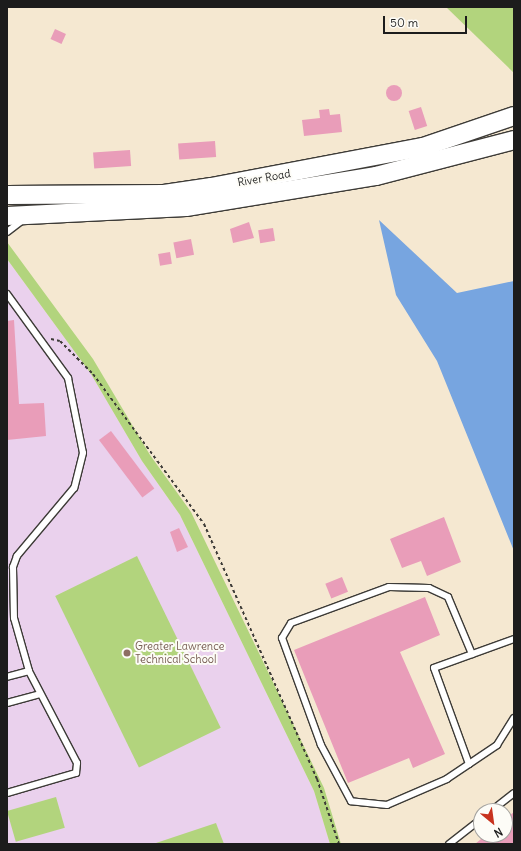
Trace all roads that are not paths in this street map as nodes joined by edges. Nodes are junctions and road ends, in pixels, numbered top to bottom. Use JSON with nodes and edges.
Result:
{"nodes":[{"id":1,"x":514,"y":116,"type":"edge"},
{"id":2,"x":514,"y":134,"type":"edge"},
{"id":3,"x":506,"y":143,"type":"edge"},
{"id":4,"x":9,"y":193,"type":"edge"},
{"id":5,"x":7,"y":216,"type":"edge"},
{"id":6,"x":29,"y":216,"type":"junction"},
{"id":7,"x":7,"y":232,"type":"edge"},
{"id":8,"x":7,"y":294,"type":"edge"},
{"id":9,"x":514,"y":639,"type":"edge"},
{"id":10,"x":472,"y":654,"type":"junction"},
{"id":11,"x":29,"y":671,"type":"junction"},
{"id":12,"x":7,"y":677,"type":"edge"},
{"id":13,"x":40,"y":694,"type":"junction"},
{"id":14,"x":7,"y":703,"type":"edge"},
{"id":15,"x":514,"y":718,"type":"edge"},
{"id":16,"x":469,"y":764,"type":"junction"},
{"id":17,"x":7,"y":793,"type":"edge"},
{"id":18,"x":514,"y":793,"type":"edge"},
{"id":19,"x":501,"y":803,"type":"edge"},
{"id":20,"x":473,"y":825,"type":"edge"},
{"id":21,"x":449,"y":844,"type":"edge"}],
"edges":[{"from":1,"to":4,"type":"main road","name":"River Road"},
{"from":2,"to":3,"type":"main road"},
{"from":3,"to":6,"type":"main road","name":"River Road"},
{"from":5,"to":6,"type":"main road","name":"River Road"},
{"from":6,"to":7,"type":"lane"},
{"from":8,"to":11,"type":"lane"},
{"from":9,"to":10,"type":"lane"},
{"from":10,"to":16,"type":"lane"},
{"from":10,"to":16,"type":"lane"},
{"from":11,"to":12,"type":"lane"},
{"from":11,"to":13,"type":"lane"},
{"from":13,"to":14,"type":"lane"},
{"from":13,"to":17,"type":"lane"},
{"from":15,"to":16,"type":"lane"},
{"from":18,"to":19,"type":"lane"},
{"from":20,"to":21,"type":"lane"}]}
